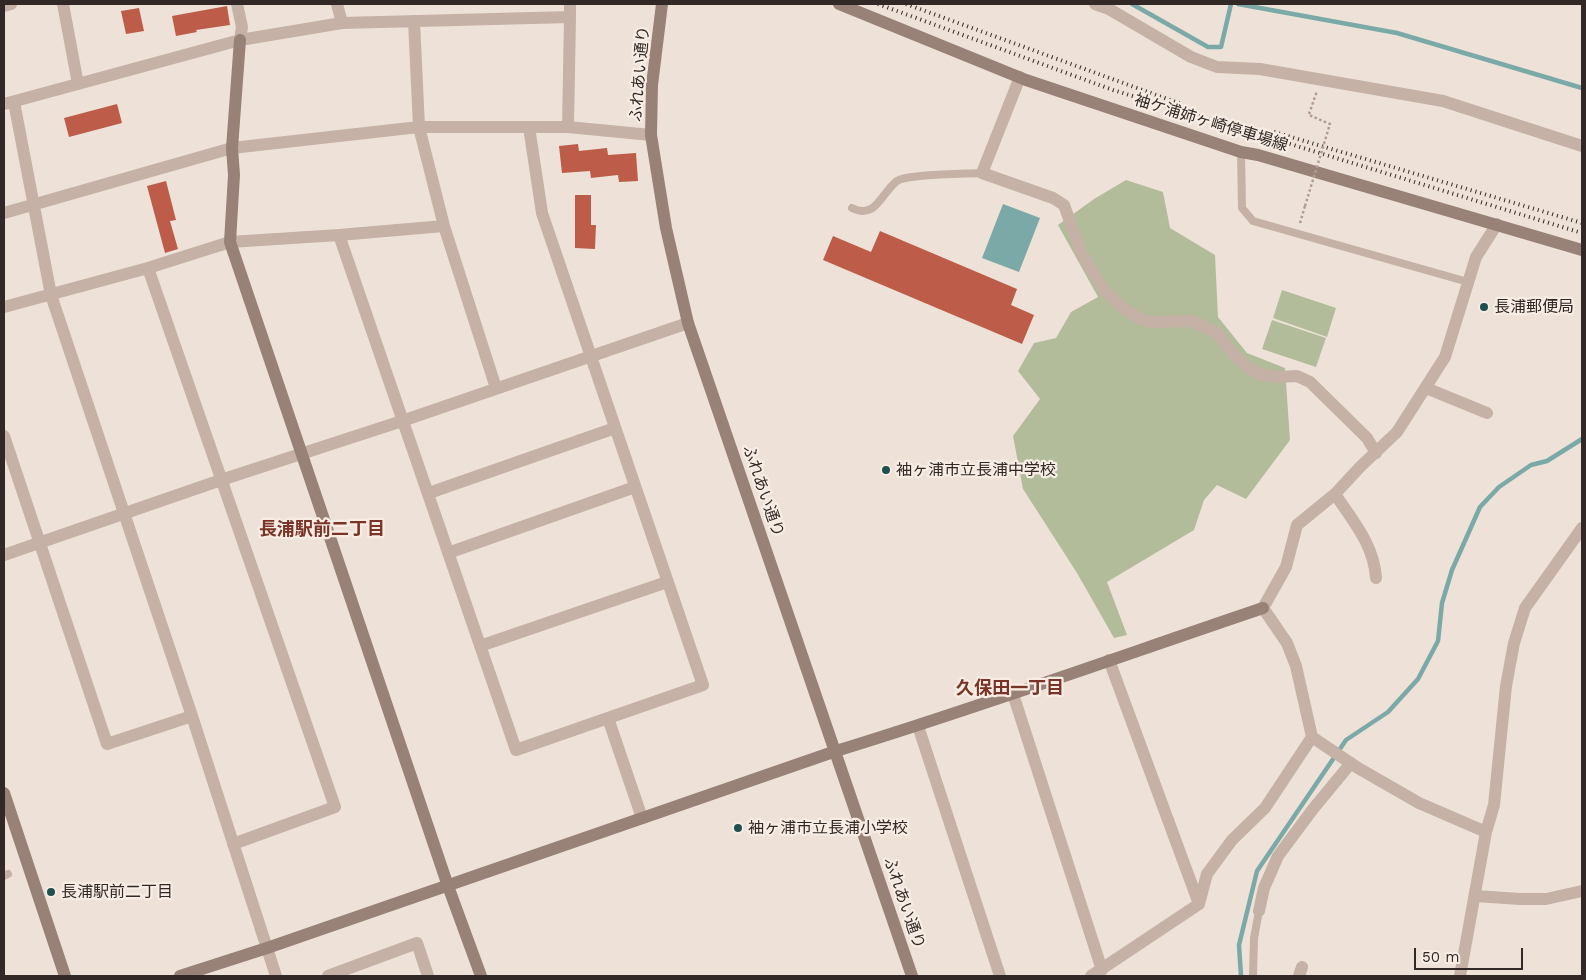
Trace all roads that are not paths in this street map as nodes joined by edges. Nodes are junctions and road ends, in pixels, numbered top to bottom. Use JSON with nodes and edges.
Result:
{"nodes":[{"id":1,"x":11,"y":4,"type":"edge"},
{"id":2,"x":63,"y":4,"type":"edge"},
{"id":3,"x":237,"y":4,"type":"edge"},
{"id":4,"x":337,"y":4,"type":"edge"},
{"id":5,"x":662,"y":4,"type":"edge"},
{"id":6,"x":839,"y":4,"type":"edge"},
{"id":7,"x":1095,"y":4,"type":"edge"},
{"id":8,"x":4,"y":6,"type":"edge"},
{"id":9,"x":570,"y":10,"type":"edge"},
{"id":10,"x":414,"y":21,"type":"junction"},
{"id":11,"x":342,"y":23,"type":"junction"},
{"id":12,"x":240,"y":40,"type":"junction"},
{"id":13,"x":1020,"y":77,"type":"junction"},
{"id":14,"x":78,"y":84,"type":"junction"},
{"id":15,"x":9,"y":103,"type":"edge"},
{"id":16,"x":419,"y":127,"type":"junction"},
{"id":17,"x":528,"y":127,"type":"junction"},
{"id":18,"x":568,"y":128,"type":"junction"},
{"id":19,"x":651,"y":135,"type":"junction"},
{"id":20,"x":1582,"y":146,"type":"edge"},
{"id":21,"x":232,"y":148,"type":"junction"},
{"id":22,"x":1241,"y":152,"type":"junction"},
{"id":23,"x":982,"y":173,"type":"junction"},
{"id":24,"x":34,"y":205,"type":"junction"},
{"id":25,"x":852,"y":208,"type":"dead end"},
{"id":26,"x":4,"y":213,"type":"edge"},
{"id":27,"x":1497,"y":224,"type":"junction"},
{"id":28,"x":444,"y":226,"type":"junction"},
{"id":29,"x":339,"y":235,"type":"junction"},
{"id":30,"x":230,"y":242,"type":"junction"},
{"id":31,"x":1582,"y":250,"type":"edge"},
{"id":32,"x":148,"y":268,"type":"junction"},
{"id":33,"x":1468,"y":282,"type":"junction"},
{"id":34,"x":51,"y":295,"type":"junction"},
{"id":35,"x":4,"y":307,"type":"edge"},
{"id":36,"x":688,"y":323,"type":"junction"},
{"id":37,"x":590,"y":356,"type":"junction"},
{"id":38,"x":496,"y":388,"type":"junction"},
{"id":39,"x":1426,"y":388,"type":"junction"},
{"id":40,"x":1487,"y":413,"type":"dead end"},
{"id":41,"x":402,"y":421,"type":"junction"},
{"id":42,"x":615,"y":428,"type":"junction"},
{"id":43,"x":4,"y":436,"type":"edge"},
{"id":44,"x":1376,"y":453,"type":"junction"},
{"id":45,"x":303,"y":454,"type":"junction"},
{"id":46,"x":220,"y":480,"type":"junction"},
{"id":47,"x":635,"y":487,"type":"junction"},
{"id":48,"x":428,"y":494,"type":"junction"},
{"id":49,"x":1335,"y":494,"type":"junction"},
{"id":50,"x":123,"y":513,"type":"junction"},
{"id":51,"x":1582,"y":528,"type":"edge"},
{"id":52,"x":38,"y":543,"type":"junction"},
{"id":53,"x":448,"y":554,"type":"junction"},
{"id":54,"x":4,"y":555,"type":"edge"},
{"id":55,"x":1376,"y":578,"type":"dead end"},
{"id":56,"x":668,"y":582,"type":"junction"},
{"id":57,"x":1263,"y":608,"type":"junction"},
{"id":58,"x":480,"y":646,"type":"junction"},
{"id":59,"x":1109,"y":660,"type":"junction"},
{"id":60,"x":1013,"y":694,"type":"junction"},
{"id":61,"x":192,"y":716,"type":"junction"},
{"id":62,"x":608,"y":718,"type":"junction"},
{"id":63,"x":918,"y":726,"type":"junction"},
{"id":64,"x":1312,"y":737,"type":"junction"},
{"id":65,"x":836,"y":751,"type":"junction"},
{"id":66,"x":1351,"y":763,"type":"junction"},
{"id":67,"x":4,"y":792,"type":"edge"},
{"id":68,"x":642,"y":818,"type":"junction"},
{"id":69,"x":1486,"y":832,"type":"junction"},
{"id":70,"x":234,"y":844,"type":"junction"},
{"id":71,"x":448,"y":886,"type":"junction"},
{"id":72,"x":1582,"y":891,"type":"edge"},
{"id":73,"x":1476,"y":896,"type":"junction"},
{"id":74,"x":1199,"y":904,"type":"junction"},
{"id":75,"x":1259,"y":910,"type":"joint"},
{"id":76,"x":267,"y":948,"type":"junction"},
{"id":77,"x":1097,"y":973,"type":"edge"},
{"id":78,"x":65,"y":976,"type":"edge"},
{"id":79,"x":180,"y":976,"type":"edge"},
{"id":80,"x":276,"y":976,"type":"edge"},
{"id":81,"x":328,"y":976,"type":"edge"},
{"id":82,"x":428,"y":976,"type":"edge"},
{"id":83,"x":481,"y":976,"type":"edge"},
{"id":84,"x":912,"y":976,"type":"edge"},
{"id":85,"x":1000,"y":976,"type":"edge"},
{"id":86,"x":1253,"y":976,"type":"edge"},
{"id":87,"x":1460,"y":976,"type":"edge"}],
"edges":[{"from":1,"to":8,"type":"street"},
{"from":2,"to":14,"type":"street"},
{"from":3,"to":12,"type":"street"},
{"from":4,"to":11,"type":"street"},
{"from":5,"to":19,"type":"street","name":"ふれあい通り"},
{"from":6,"to":13,"type":"street","name":"袖ケ浦姉ヶ崎停車場線"},
{"from":7,"to":20,"type":"street"},
{"from":9,"to":10,"type":"street"},
{"from":9,"to":18,"type":"street"},
{"from":10,"to":11,"type":"street"},
{"from":10,"to":16,"type":"street"},
{"from":11,"to":12,"type":"street"},
{"from":12,"to":14,"type":"street"},
{"from":12,"to":21,"type":"street"},
{"from":13,"to":22,"type":"street","name":"袖ケ浦姉ヶ崎停車場線"},
{"from":13,"to":23,"type":"street"},
{"from":14,"to":15,"type":"street"},
{"from":15,"to":24,"type":"street"},
{"from":16,"to":17,"type":"street"},
{"from":16,"to":21,"type":"street"},
{"from":16,"to":28,"type":"street"},
{"from":17,"to":18,"type":"street"},
{"from":17,"to":37,"type":"street"},
{"from":18,"to":19,"type":"street"},
{"from":19,"to":36,"type":"street","name":"ふれあい通り"},
{"from":21,"to":24,"type":"street"},
{"from":21,"to":30,"type":"street"},
{"from":22,"to":27,"type":"street","name":"袖ケ浦姉ヶ崎停車場線"},
{"from":22,"to":33,"type":"lane"},
{"from":23,"to":25,"type":"lane"},
{"from":23,"to":44,"type":"street"},
{"from":24,"to":26,"type":"street"},
{"from":24,"to":34,"type":"street"},
{"from":27,"to":31,"type":"street","name":"袖ケ浦姉ヶ崎停車場線"},
{"from":27,"to":33,"type":"street"},
{"from":28,"to":29,"type":"street"},
{"from":28,"to":38,"type":"street"},
{"from":29,"to":30,"type":"street"},
{"from":29,"to":41,"type":"street"},
{"from":30,"to":32,"type":"street"},
{"from":30,"to":45,"type":"street"},
{"from":32,"to":34,"type":"street"},
{"from":32,"to":46,"type":"street"},
{"from":33,"to":39,"type":"street"},
{"from":34,"to":35,"type":"street"},
{"from":34,"to":50,"type":"street"},
{"from":36,"to":37,"type":"street"},
{"from":36,"to":65,"type":"street","name":"ふれあい通り"},
{"from":37,"to":38,"type":"street"},
{"from":37,"to":42,"type":"street"},
{"from":38,"to":41,"type":"street"},
{"from":39,"to":40,"type":"street"},
{"from":39,"to":44,"type":"street"},
{"from":41,"to":45,"type":"street"},
{"from":41,"to":48,"type":"street"},
{"from":42,"to":47,"type":"street"},
{"from":42,"to":48,"type":"street"},
{"from":43,"to":52,"type":"street"},
{"from":44,"to":49,"type":"street"},
{"from":45,"to":46,"type":"street"},
{"from":45,"to":71,"type":"street"},
{"from":46,"to":50,"type":"street"},
{"from":46,"to":70,"type":"street"},
{"from":47,"to":53,"type":"street"},
{"from":47,"to":56,"type":"street"},
{"from":48,"to":53,"type":"street"},
{"from":49,"to":55,"type":"street"},
{"from":49,"to":57,"type":"street"},
{"from":50,"to":52,"type":"street"},
{"from":50,"to":61,"type":"street"},
{"from":51,"to":69,"type":"street"},
{"from":52,"to":54,"type":"street"},
{"from":52,"to":61,"type":"street"},
{"from":53,"to":58,"type":"street"},
{"from":56,"to":58,"type":"street"},
{"from":56,"to":62,"type":"street"},
{"from":57,"to":59,"type":"street"},
{"from":57,"to":64,"type":"street"},
{"from":58,"to":62,"type":"street"},
{"from":59,"to":60,"type":"street"},
{"from":59,"to":74,"type":"street"},
{"from":60,"to":63,"type":"street"},
{"from":60,"to":77,"type":"street"},
{"from":61,"to":70,"type":"street"},
{"from":62,"to":68,"type":"street"},
{"from":63,"to":65,"type":"street"},
{"from":63,"to":85,"type":"street"},
{"from":64,"to":66,"type":"street"},
{"from":64,"to":74,"type":"street"},
{"from":65,"to":68,"type":"street"},
{"from":65,"to":84,"type":"street","name":"ふれあい通り"},
{"from":66,"to":69,"type":"street"},
{"from":66,"to":75,"type":"street"},
{"from":67,"to":78,"type":"street"},
{"from":68,"to":71,"type":"street"},
{"from":69,"to":73,"type":"street"},
{"from":70,"to":76,"type":"street"},
{"from":71,"to":76,"type":"street"},
{"from":71,"to":83,"type":"street"},
{"from":72,"to":73,"type":"street"},
{"from":73,"to":87,"type":"street"},
{"from":74,"to":77,"type":"street"},
{"from":75,"to":86,"type":"lane"},
{"from":76,"to":79,"type":"street"},
{"from":76,"to":80,"type":"street"},
{"from":81,"to":82,"type":"street"}]}
